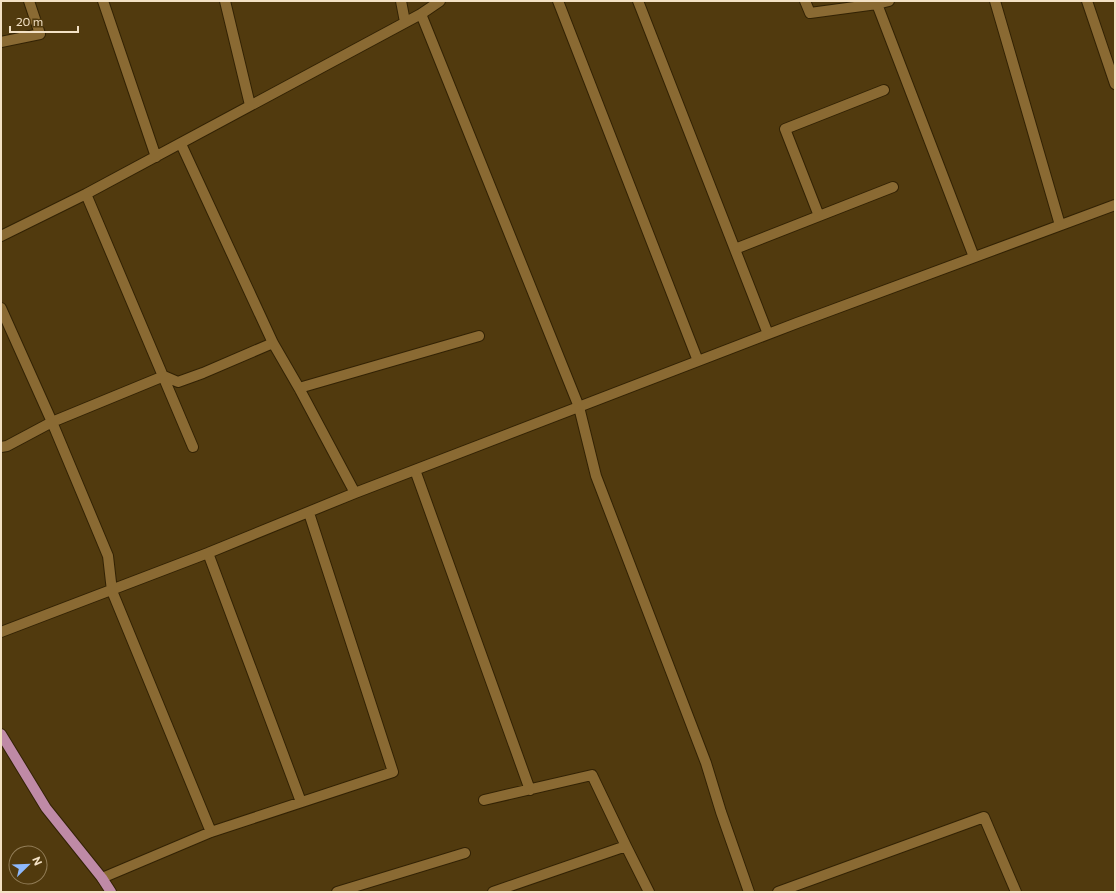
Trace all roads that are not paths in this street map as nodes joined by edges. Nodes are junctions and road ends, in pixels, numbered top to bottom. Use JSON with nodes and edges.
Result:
{"nodes":[{"id":1,"x":29,"y":1,"type":"edge"},
{"id":2,"x":103,"y":1,"type":"edge"},
{"id":3,"x":225,"y":1,"type":"edge"},
{"id":4,"x":401,"y":1,"type":"edge"},
{"id":5,"x":440,"y":1,"type":"edge"},
{"id":6,"x":558,"y":1,"type":"edge"},
{"id":7,"x":638,"y":1,"type":"edge"},
{"id":8,"x":805,"y":1,"type":"edge"},
{"id":9,"x":888,"y":1,"type":"edge"},
{"id":10,"x":995,"y":1,"type":"edge"},
{"id":11,"x":1088,"y":1,"type":"edge"},
{"id":12,"x":876,"y":4,"type":"junction"},
{"id":13,"x":421,"y":14,"type":"junction"},
{"id":14,"x":405,"y":22,"type":"junction"},
{"id":15,"x":1,"y":42,"type":"edge"},
{"id":16,"x":1115,"y":84,"type":"edge"},
{"id":17,"x":884,"y":90,"type":"dead end"},
{"id":18,"x":250,"y":105,"type":"junction"},
{"id":19,"x":181,"y":144,"type":"junction"},
{"id":20,"x":156,"y":157,"type":"junction"},
{"id":21,"x":893,"y":187,"type":"dead end"},
{"id":22,"x":86,"y":194,"type":"junction"},
{"id":23,"x":1115,"y":205,"type":"edge"},
{"id":24,"x":819,"y":216,"type":"junction"},
{"id":25,"x":1060,"y":225,"type":"junction"},
{"id":26,"x":1,"y":236,"type":"edge"},
{"id":27,"x":735,"y":249,"type":"junction"},
{"id":28,"x":974,"y":257,"type":"junction"},
{"id":29,"x":1,"y":308,"type":"edge"},
{"id":30,"x":768,"y":334,"type":"junction"},
{"id":31,"x":479,"y":336,"type":"dead end"},
{"id":32,"x":272,"y":344,"type":"junction"},
{"id":33,"x":698,"y":362,"type":"junction"},
{"id":34,"x":164,"y":376,"type":"junction"},
{"id":35,"x":299,"y":388,"type":"junction"},
{"id":36,"x":579,"y":407,"type":"junction"},
{"id":37,"x":52,"y":422,"type":"junction"},
{"id":38,"x":1,"y":447,"type":"edge"},
{"id":39,"x":193,"y":447,"type":"dead end"},
{"id":40,"x":415,"y":470,"type":"junction"},
{"id":41,"x":355,"y":493,"type":"junction"},
{"id":42,"x":309,"y":512,"type":"junction"},
{"id":43,"x":208,"y":553,"type":"junction"},
{"id":44,"x":112,"y":590,"type":"junction"},
{"id":45,"x":1,"y":632,"type":"edge"},
{"id":46,"x":1,"y":734,"type":"edge"},
{"id":47,"x":530,"y":790,"type":"junction"},
{"id":48,"x":484,"y":800,"type":"dead end"},
{"id":49,"x":301,"y":802,"type":"junction"},
{"id":50,"x":211,"y":832,"type":"junction"},
{"id":51,"x":626,"y":846,"type":"junction"},
{"id":52,"x":465,"y":853,"type":"dead end"},
{"id":53,"x":102,"y":878,"type":"junction"},
{"id":54,"x":112,"y":892,"type":"edge"},
{"id":55,"x":337,"y":892,"type":"edge"},
{"id":56,"x":493,"y":892,"type":"edge"},
{"id":57,"x":649,"y":892,"type":"edge"},
{"id":58,"x":749,"y":892,"type":"edge"},
{"id":59,"x":778,"y":892,"type":"edge"},
{"id":60,"x":1016,"y":892,"type":"edge"}],
"edges":[{"from":1,"to":15,"type":"street"},
{"from":2,"to":20,"type":"street"},
{"from":3,"to":18,"type":"street"},
{"from":4,"to":14,"type":"street"},
{"from":5,"to":13,"type":"street"},
{"from":6,"to":33,"type":"street"},
{"from":7,"to":27,"type":"street"},
{"from":8,"to":12,"type":"street"},
{"from":9,"to":12,"type":"street"},
{"from":10,"to":25,"type":"street"},
{"from":11,"to":16,"type":"street"},
{"from":12,"to":28,"type":"street"},
{"from":13,"to":14,"type":"street"},
{"from":13,"to":36,"type":"street"},
{"from":14,"to":18,"type":"street"},
{"from":17,"to":24,"type":"street"},
{"from":18,"to":19,"type":"street"},
{"from":19,"to":20,"type":"street"},
{"from":19,"to":32,"type":"street"},
{"from":20,"to":22,"type":"street"},
{"from":21,"to":24,"type":"street"},
{"from":22,"to":26,"type":"street"},
{"from":22,"to":34,"type":"street"},
{"from":23,"to":25,"type":"street"},
{"from":24,"to":27,"type":"street"},
{"from":25,"to":28,"type":"street"},
{"from":27,"to":30,"type":"street"},
{"from":28,"to":30,"type":"street"},
{"from":29,"to":37,"type":"street"},
{"from":30,"to":33,"type":"street"},
{"from":31,"to":35,"type":"street"},
{"from":32,"to":34,"type":"street"},
{"from":32,"to":35,"type":"street"},
{"from":33,"to":36,"type":"street"},
{"from":34,"to":37,"type":"street"},
{"from":34,"to":39,"type":"street"},
{"from":35,"to":41,"type":"street"},
{"from":36,"to":40,"type":"street"},
{"from":36,"to":58,"type":"street"},
{"from":37,"to":38,"type":"street"},
{"from":37,"to":44,"type":"street"},
{"from":40,"to":41,"type":"street"},
{"from":40,"to":47,"type":"street"},
{"from":41,"to":42,"type":"street"},
{"from":42,"to":43,"type":"street"},
{"from":42,"to":49,"type":"street"},
{"from":43,"to":44,"type":"street"},
{"from":43,"to":49,"type":"street"},
{"from":44,"to":45,"type":"street"},
{"from":44,"to":50,"type":"street"},
{"from":46,"to":53,"type":"main road"},
{"from":47,"to":48,"type":"street"},
{"from":47,"to":51,"type":"street"},
{"from":49,"to":50,"type":"street"},
{"from":50,"to":53,"type":"street"},
{"from":51,"to":56,"type":"street"},
{"from":51,"to":57,"type":"street"},
{"from":52,"to":55,"type":"street"},
{"from":53,"to":54,"type":"main road"},
{"from":59,"to":60,"type":"street"}]}
